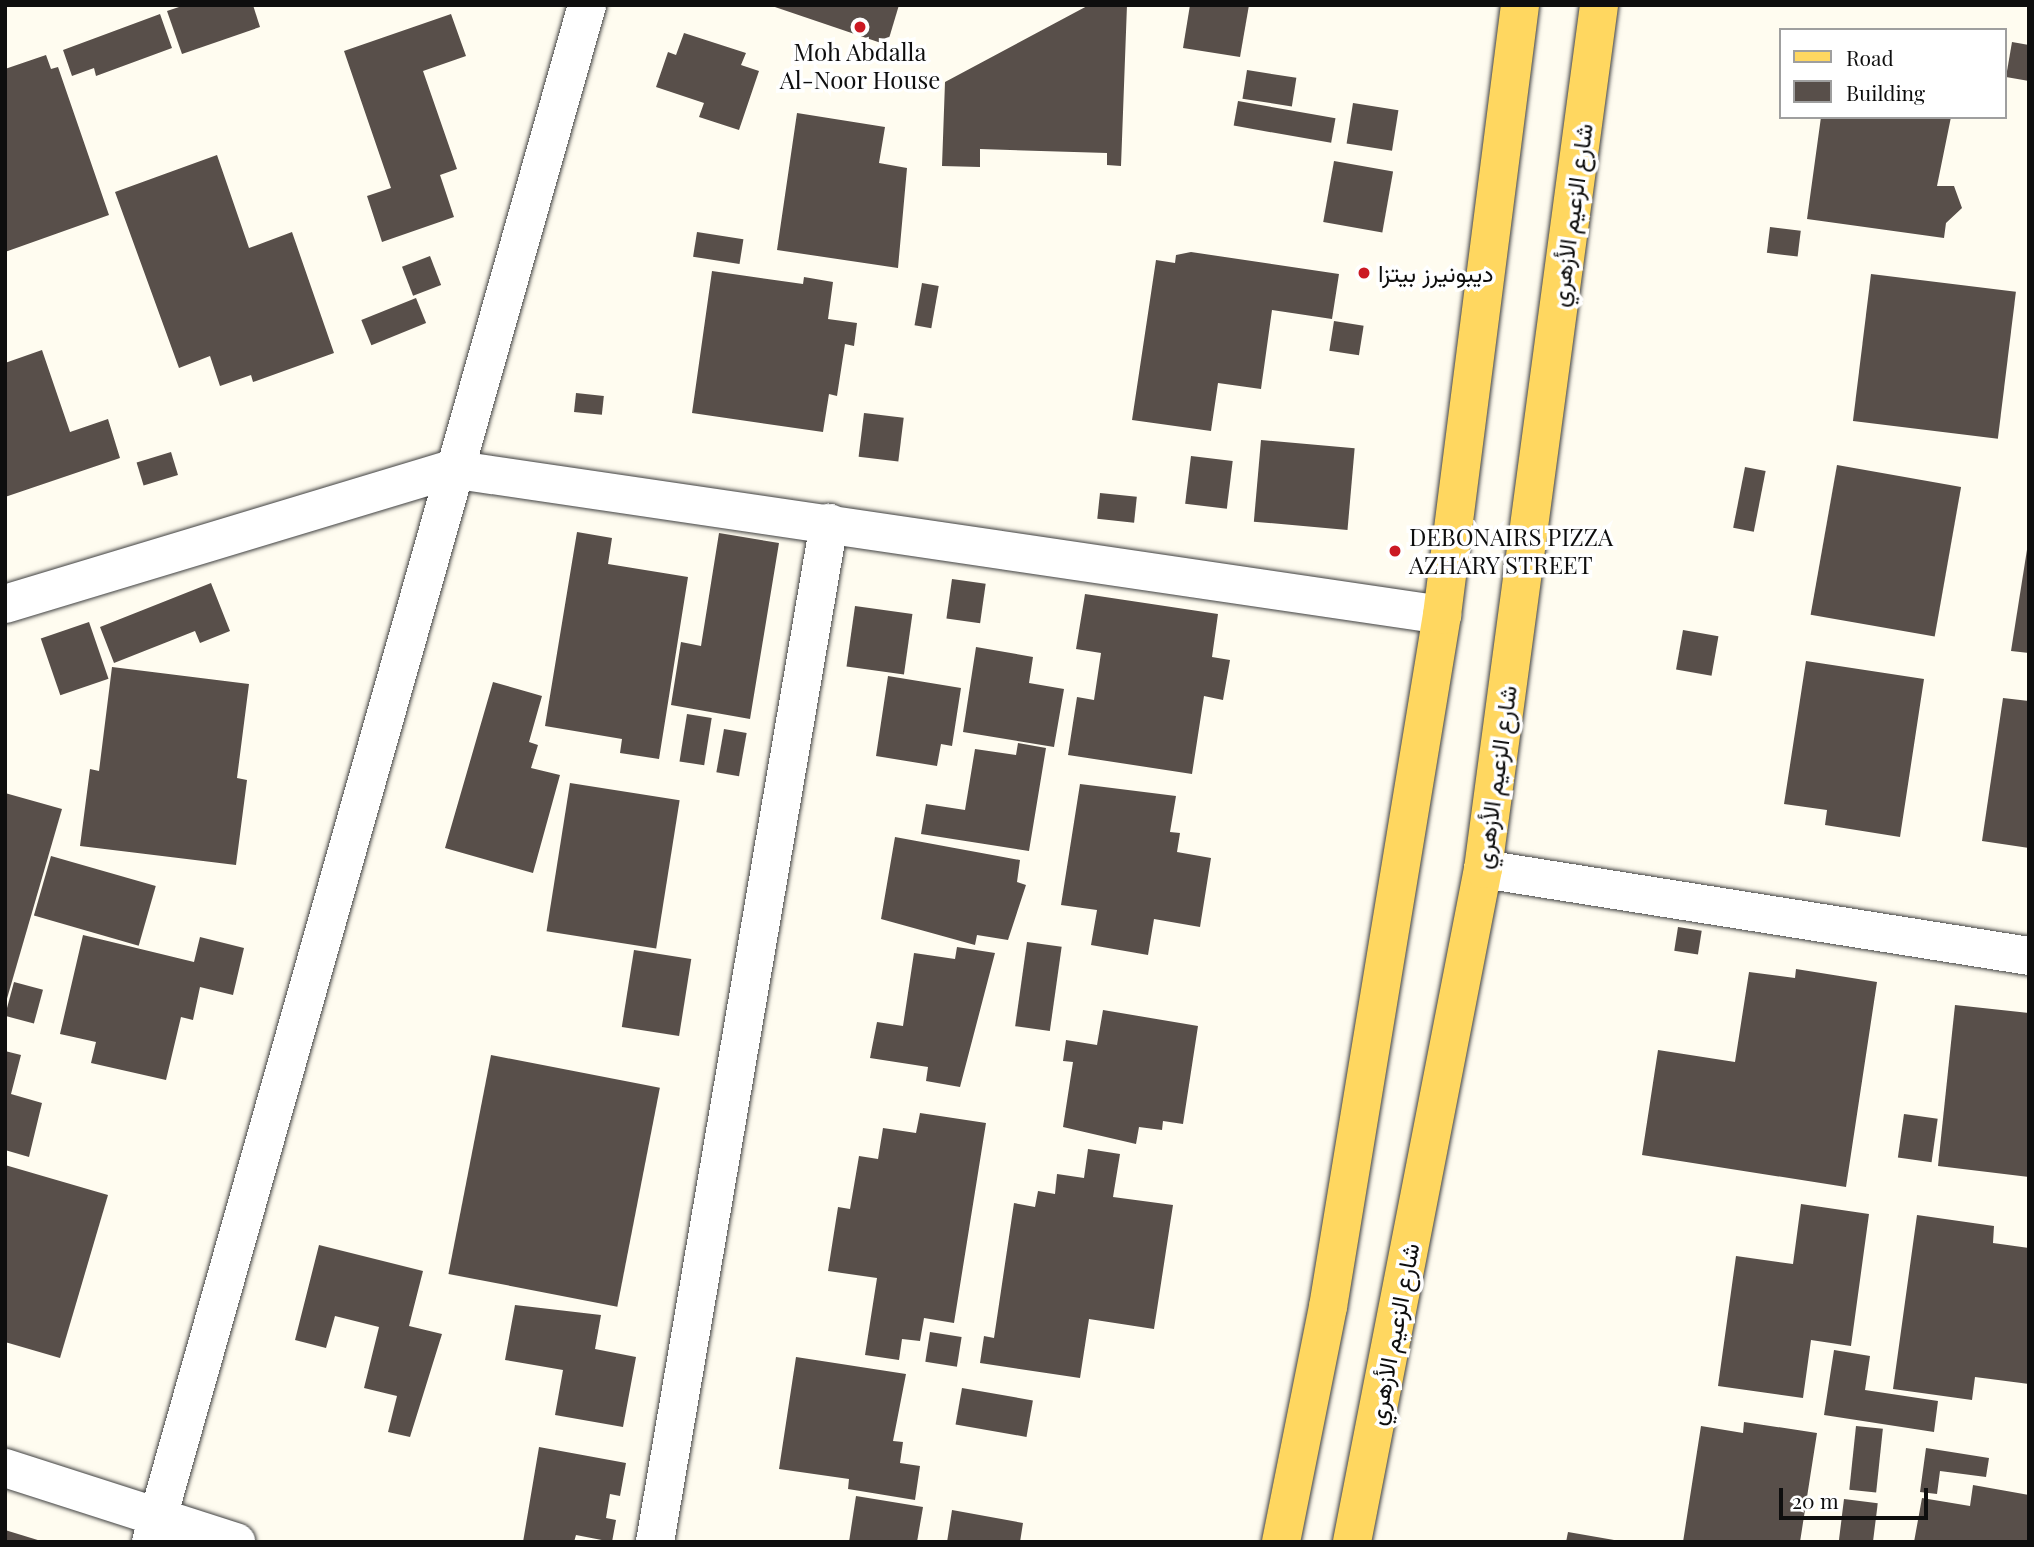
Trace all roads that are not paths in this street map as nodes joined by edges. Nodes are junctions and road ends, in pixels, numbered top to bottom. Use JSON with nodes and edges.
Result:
{"nodes":[{"id":1,"x":587,"y":5,"type":"edge"},
{"id":2,"x":1520,"y":5,"type":"edge"},
{"id":3,"x":1599,"y":5,"type":"edge"},
{"id":4,"x":451,"y":469,"type":"junction"},
{"id":5,"x":829,"y":523,"type":"junction"},
{"id":6,"x":5,"y":604,"type":"edge"},
{"id":7,"x":1442,"y":615,"type":"junction"},
{"id":8,"x":1483,"y":869,"type":"junction"},
{"id":9,"x":2029,"y":956,"type":"edge"},
{"id":10,"x":5,"y":1468,"type":"edge"},
{"id":11,"x":155,"y":1529,"type":"edge"},
{"id":12,"x":236,"y":1542,"type":"edge"},
{"id":13,"x":654,"y":1542,"type":"edge"},
{"id":14,"x":1281,"y":1542,"type":"edge"},
{"id":15,"x":1352,"y":1542,"type":"edge"}],
"edges":[{"from":1,"to":4,"type":"street"},
{"from":2,"to":7,"type":"main road"},
{"from":3,"to":8,"type":"main road","name":"شارع الزعيم الأزهري"},
{"from":4,"to":5,"type":"street"},
{"from":4,"to":6,"type":"street"},
{"from":4,"to":11,"type":"street"},
{"from":5,"to":7,"type":"street"},
{"from":5,"to":13,"type":"street"},
{"from":7,"to":14,"type":"main road"},
{"from":8,"to":9,"type":"street"},
{"from":8,"to":15,"type":"main road","name":"شارع الزعيم الأزهري"},
{"from":10,"to":11,"type":"street"},
{"from":11,"to":12,"type":"street"}]}
